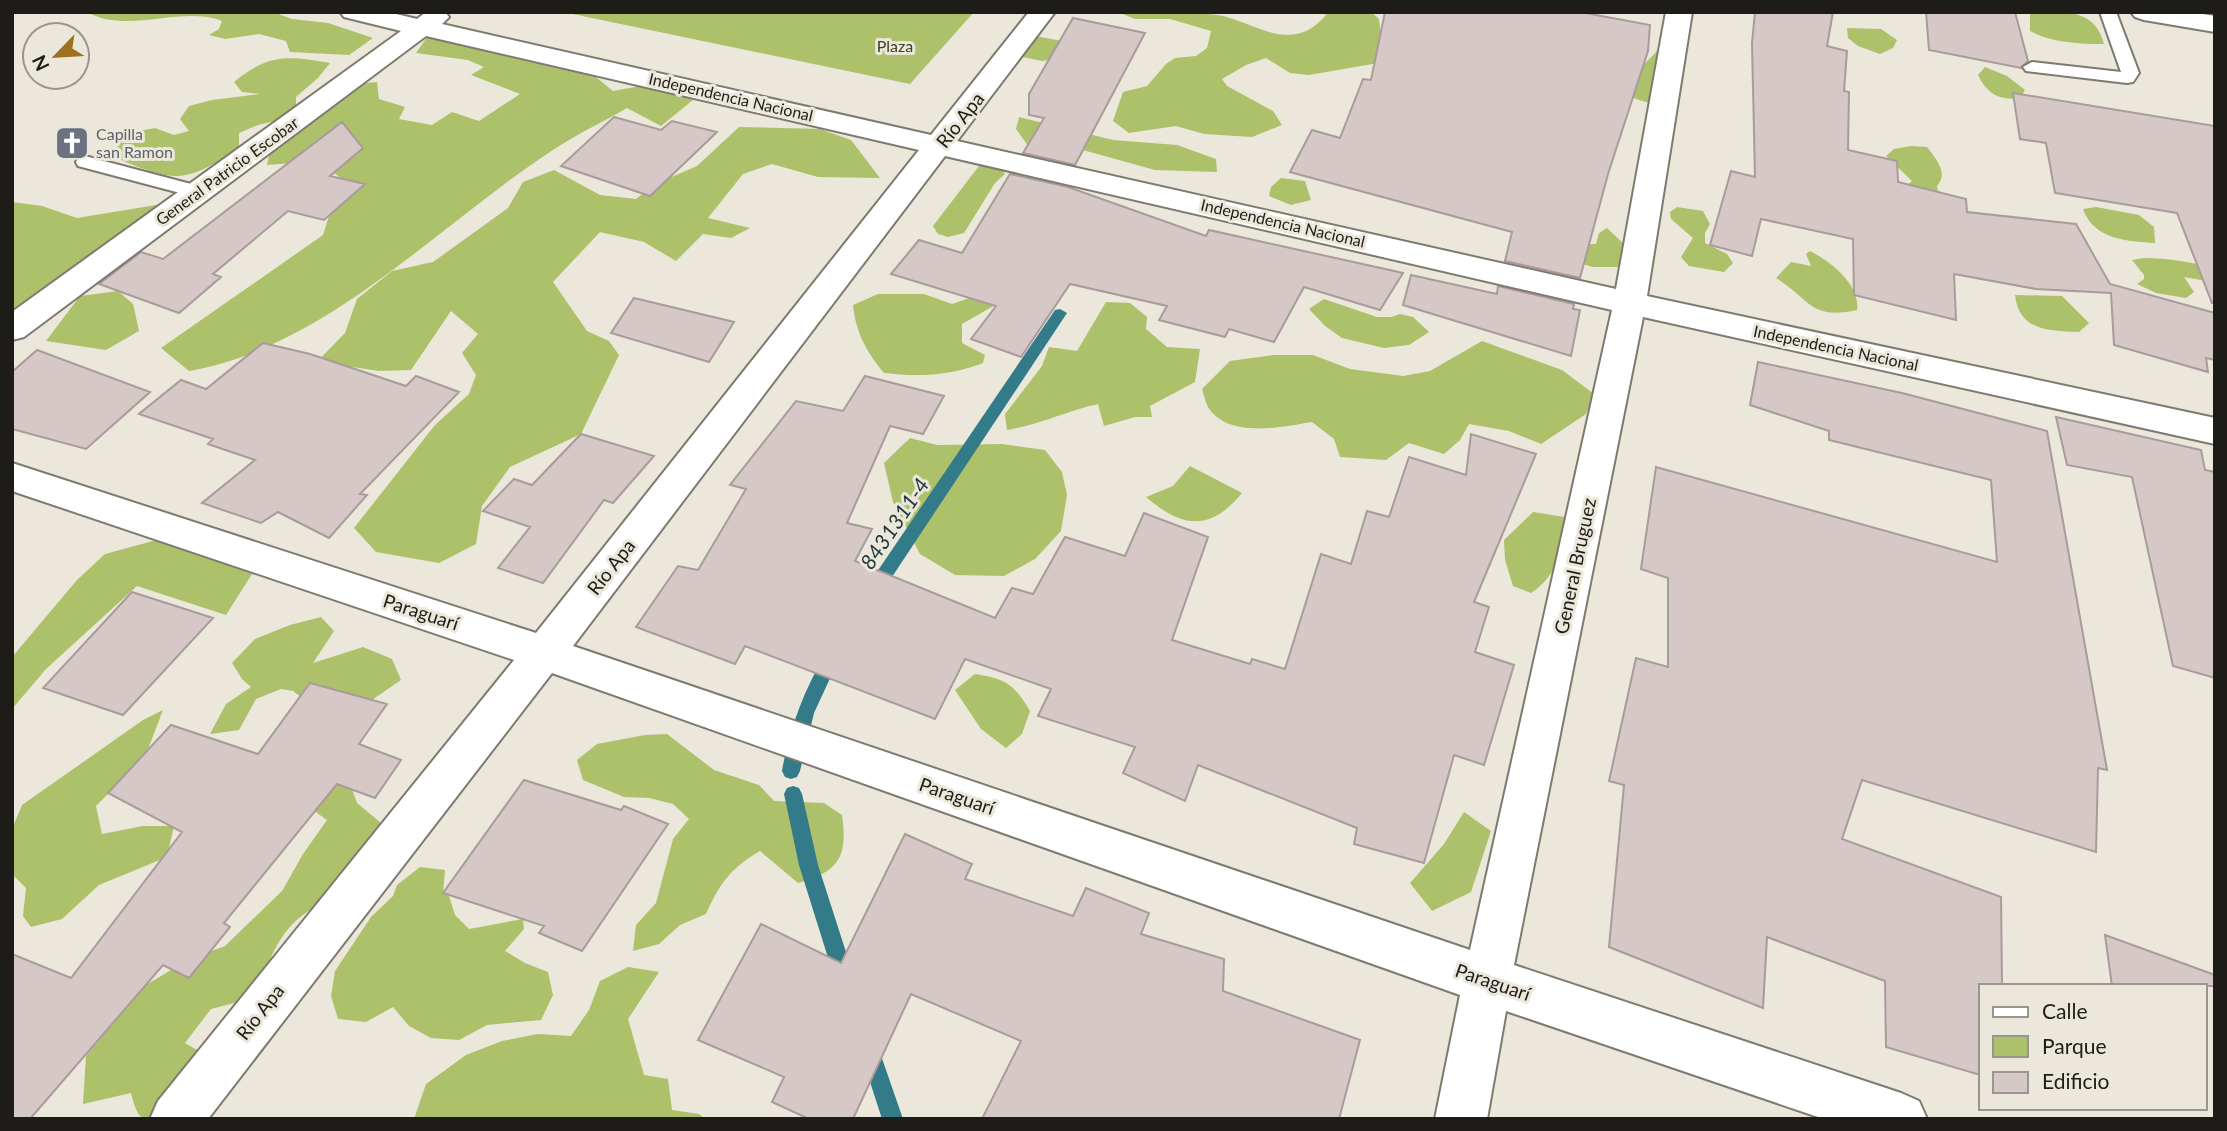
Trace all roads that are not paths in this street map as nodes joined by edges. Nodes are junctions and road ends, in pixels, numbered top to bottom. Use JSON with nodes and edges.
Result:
{"nodes":[{"id":1,"x":353,"y":12,"type":"edge"},
{"id":2,"x":1042,"y":12,"type":"edge"},
{"id":3,"x":1679,"y":12,"type":"edge"},
{"id":4,"x":2108,"y":12,"type":"edge"},
{"id":5,"x":2144,"y":12,"type":"edge"},
{"id":6,"x":432,"y":20,"type":"edge"},
{"id":7,"x":2215,"y":24,"type":"edge"},
{"id":8,"x":2032,"y":67,"type":"dead end"},
{"id":9,"x":941,"y":144,"type":"junction"},
{"id":10,"x":85,"y":162,"type":"dead end"},
{"id":11,"x":199,"y":192,"type":"junction"},
{"id":12,"x":1630,"y":303,"type":"junction"},
{"id":13,"x":12,"y":329,"type":"edge"},
{"id":14,"x":2215,"y":431,"type":"edge"},
{"id":15,"x":12,"y":477,"type":"edge"},
{"id":16,"x":544,"y":653,"type":"junction"},
{"id":17,"x":1487,"y":980,"type":"junction"},
{"id":18,"x":176,"y":1119,"type":"edge"},
{"id":19,"x":1461,"y":1119,"type":"edge"},
{"id":20,"x":1901,"y":1119,"type":"edge"}],
"edges":[{"from":1,"to":6,"type":"street","name":"Independencia Nacional"},
{"from":2,"to":9,"type":"street","name":"Río Apa"},
{"from":3,"to":12,"type":"street","name":"General Bruguez"},
{"from":4,"to":8,"type":"lane"},
{"from":5,"to":7,"type":"street"},
{"from":6,"to":9,"type":"street","name":"Independencia Nacional"},
{"from":6,"to":11,"type":"street","name":"General Patricio Escobar"},
{"from":9,"to":12,"type":"street","name":"Independencia Nacional"},
{"from":9,"to":16,"type":"street","name":"Río Apa"},
{"from":10,"to":11,"type":"lane"},
{"from":11,"to":13,"type":"street","name":"General Patricio Escobar"},
{"from":12,"to":14,"type":"street","name":"Independencia Nacional"},
{"from":12,"to":17,"type":"street","name":"General Bruguez"},
{"from":15,"to":16,"type":"street","name":"Paraguarí"},
{"from":16,"to":17,"type":"street","name":"Paraguarí"},
{"from":16,"to":18,"type":"street","name":"Río Apa"},
{"from":17,"to":19,"type":"street","name":"General Bruguez"},
{"from":17,"to":20,"type":"street","name":"Paraguarí"}]}
